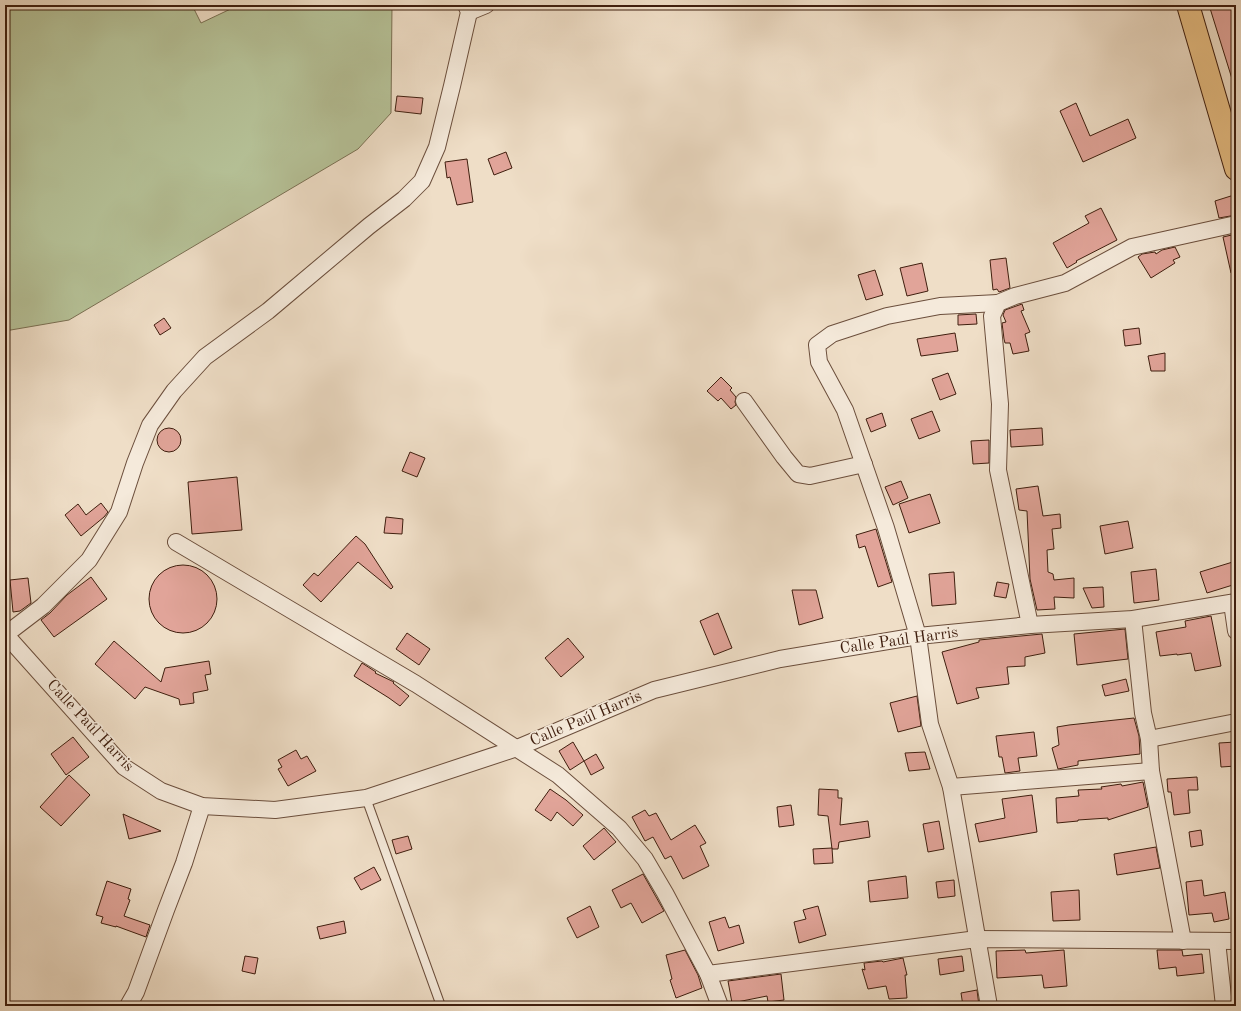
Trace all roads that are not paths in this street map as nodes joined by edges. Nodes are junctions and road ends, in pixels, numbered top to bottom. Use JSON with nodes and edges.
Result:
{"nodes":[{"id":1,"x":486,"y":5,"type":"edge"},
{"id":2,"x":1188,"y":5,"type":"edge"},
{"id":3,"x":467,"y":9,"type":"edge"},
{"id":4,"x":1236,"y":168,"type":"edge"},
{"id":5,"x":1236,"y":224,"type":"edge"},
{"id":6,"x":998,"y":303,"type":"junction"},
{"id":7,"x":744,"y":401,"type":"dead end"},
{"id":8,"x":864,"y":464,"type":"junction"},
{"id":9,"x":176,"y":542,"type":"dead end"},
{"id":10,"x":1234,"y":603,"type":"edge"},
{"id":11,"x":1133,"y":619,"type":"junction"},
{"id":12,"x":1030,"y":625,"type":"junction"},
{"id":13,"x":1236,"y":631,"type":"edge"},
{"id":14,"x":5,"y":635,"type":"edge"},
{"id":15,"x":918,"y":636,"type":"junction"},
{"id":16,"x":1236,"y":722,"type":"edge"},
{"id":17,"x":1149,"y":739,"type":"junction"},
{"id":18,"x":516,"y":748,"type":"junction"},
{"id":19,"x":1150,"y":771,"type":"junction"},
{"id":20,"x":951,"y":787,"type":"junction"},
{"id":21,"x":366,"y":798,"type":"junction"},
{"id":22,"x":202,"y":806,"type":"junction"},
{"id":23,"x":977,"y":940,"type":"junction"},
{"id":24,"x":1183,"y":941,"type":"junction"},
{"id":25,"x":1217,"y":941,"type":"junction"},
{"id":26,"x":1236,"y":941,"type":"edge"},
{"id":27,"x":708,"y":974,"type":"junction"},
{"id":28,"x":128,"y":1006,"type":"edge"},
{"id":29,"x":441,"y":1006,"type":"edge"},
{"id":30,"x":720,"y":1006,"type":"edge"},
{"id":31,"x":989,"y":1006,"type":"edge"},
{"id":32,"x":1224,"y":1006,"type":"edge"}],
"edges":[{"from":1,"to":3,"type":"street"},
{"from":2,"to":4,"type":"main road"},
{"from":3,"to":14,"type":"street"},
{"from":5,"to":6,"type":"street"},
{"from":6,"to":8,"type":"street"},
{"from":6,"to":12,"type":"street"},
{"from":7,"to":8,"type":"street"},
{"from":8,"to":15,"type":"street"},
{"from":9,"to":18,"type":"street"},
{"from":10,"to":11,"type":"street","name":"Calle Paúl Harris"},
{"from":10,"to":13,"type":"street"},
{"from":11,"to":12,"type":"street","name":"Calle Paúl Harris"},
{"from":11,"to":17,"type":"street"},
{"from":12,"to":15,"type":"street","name":"Calle Paúl Harris"},
{"from":14,"to":22,"type":"street","name":"Calle Paúl Harris"},
{"from":15,"to":18,"type":"street","name":"Calle Paúl Harris"},
{"from":15,"to":20,"type":"street"},
{"from":16,"to":17,"type":"street"},
{"from":17,"to":19,"type":"street"},
{"from":18,"to":21,"type":"street","name":"Calle Paúl Harris"},
{"from":18,"to":27,"type":"street"},
{"from":19,"to":20,"type":"street"},
{"from":19,"to":24,"type":"street"},
{"from":20,"to":23,"type":"street"},
{"from":21,"to":22,"type":"street","name":"Calle Paúl Harris"},
{"from":21,"to":29,"type":"lane"},
{"from":22,"to":28,"type":"street"},
{"from":23,"to":24,"type":"street"},
{"from":23,"to":27,"type":"street"},
{"from":23,"to":31,"type":"street"},
{"from":24,"to":25,"type":"street"},
{"from":25,"to":26,"type":"street"},
{"from":25,"to":32,"type":"street"},
{"from":27,"to":30,"type":"street"}]}
